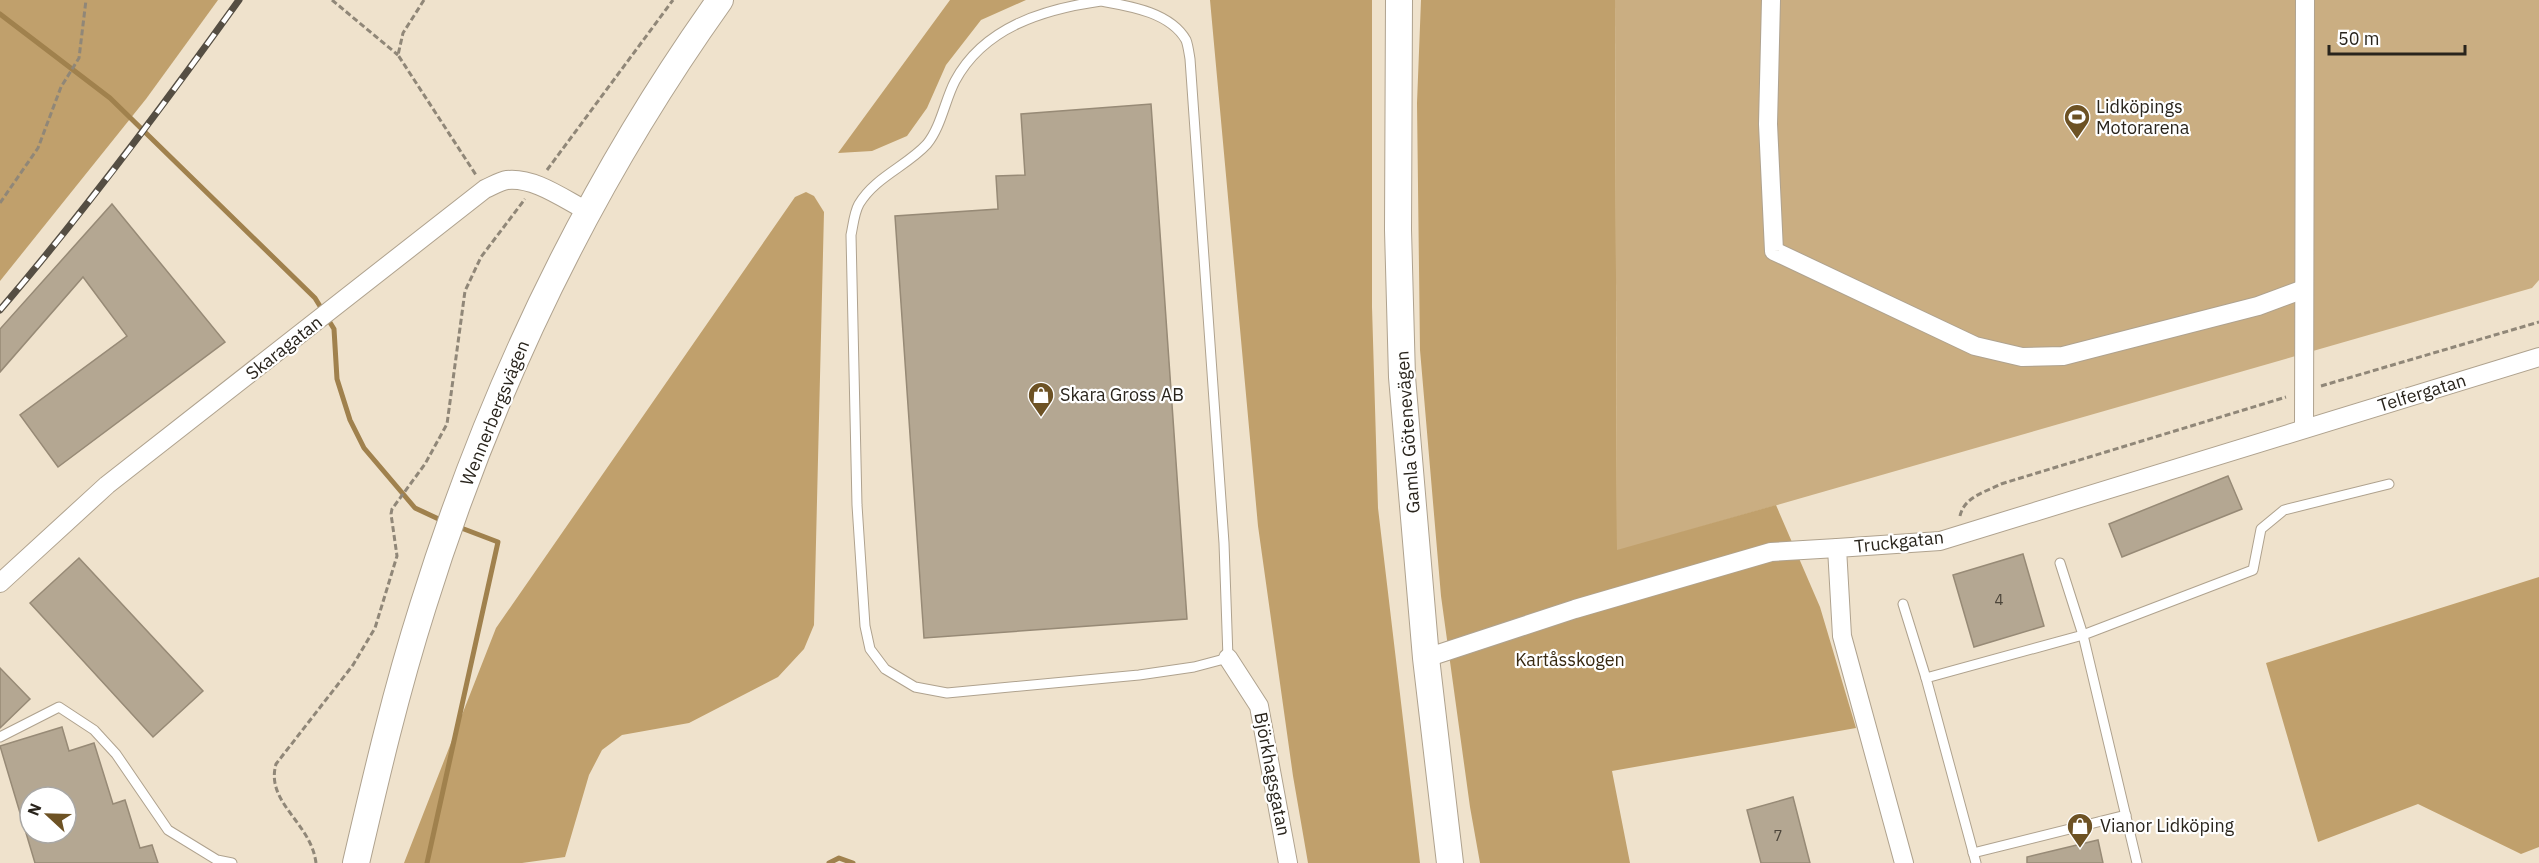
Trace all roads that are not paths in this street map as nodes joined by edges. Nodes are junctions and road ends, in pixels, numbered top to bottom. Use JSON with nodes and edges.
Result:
{"nodes":[{"id":1,"x":720,"y":0,"type":"edge"},
{"id":2,"x":1399,"y":0,"type":"edge"},
{"id":3,"x":1771,"y":0,"type":"edge"},
{"id":4,"x":2305,"y":0,"type":"edge"},
{"id":5,"x":589,"y":212,"type":"junction"},
{"id":6,"x":2304,"y":289,"type":"junction"},
{"id":7,"x":2539,"y":357,"type":"edge"},
{"id":8,"x":2304,"y":428,"type":"junction"},
{"id":9,"x":2389,"y":484,"type":"dead end"},
{"id":10,"x":1837,"y":548,"type":"junction"},
{"id":11,"x":2060,"y":563,"type":"dead end"},
{"id":12,"x":0,"y":583,"type":"edge"},
{"id":13,"x":1903,"y":604,"type":"dead end"},
{"id":14,"x":2083,"y":635,"type":"junction"},
{"id":15,"x":1228,"y":658,"type":"junction"},
{"id":16,"x":1426,"y":658,"type":"junction"},
{"id":17,"x":1926,"y":678,"type":"junction"},
{"id":18,"x":0,"y":737,"type":"edge"},
{"id":19,"x":2126,"y":815,"type":"junction"},
{"id":20,"x":1974,"y":858,"type":"edge"},
{"id":21,"x":232,"y":863,"type":"edge"},
{"id":22,"x":356,"y":863,"type":"edge"},
{"id":23,"x":1288,"y":863,"type":"edge"},
{"id":24,"x":1450,"y":863,"type":"edge"},
{"id":25,"x":1904,"y":863,"type":"edge"},
{"id":26,"x":2137,"y":863,"type":"edge"}],
"edges":[{"from":1,"to":5,"type":"street","name":"Wennerbergsvägen"},
{"from":2,"to":16,"type":"street","name":"Gamla Götenevägen"},
{"from":3,"to":6,"type":"street"},
{"from":4,"to":6,"type":"street"},
{"from":5,"to":12,"type":"street","name":"Skaragatan"},
{"from":5,"to":22,"type":"street","name":"Wennerbergsvägen"},
{"from":6,"to":8,"type":"street"},
{"from":7,"to":8,"type":"street","name":"Telfergatan"},
{"from":8,"to":10,"type":"street","name":"Truckgatan"},
{"from":9,"to":14,"type":"lane"},
{"from":10,"to":16,"type":"street"},
{"from":10,"to":25,"type":"street","name":"Truckgatan"},
{"from":11,"to":14,"type":"lane"},
{"from":13,"to":17,"type":"lane"},
{"from":14,"to":17,"type":"lane"},
{"from":14,"to":19,"type":"lane"},
{"from":15,"to":15,"type":"lane"},
{"from":15,"to":23,"type":"street","name":"Björkhagsgatan"},
{"from":16,"to":24,"type":"street","name":"Gamla Götenevägen"},
{"from":17,"to":20,"type":"lane"},
{"from":18,"to":21,"type":"lane"},
{"from":19,"to":20,"type":"lane"},
{"from":19,"to":26,"type":"lane"}]}
